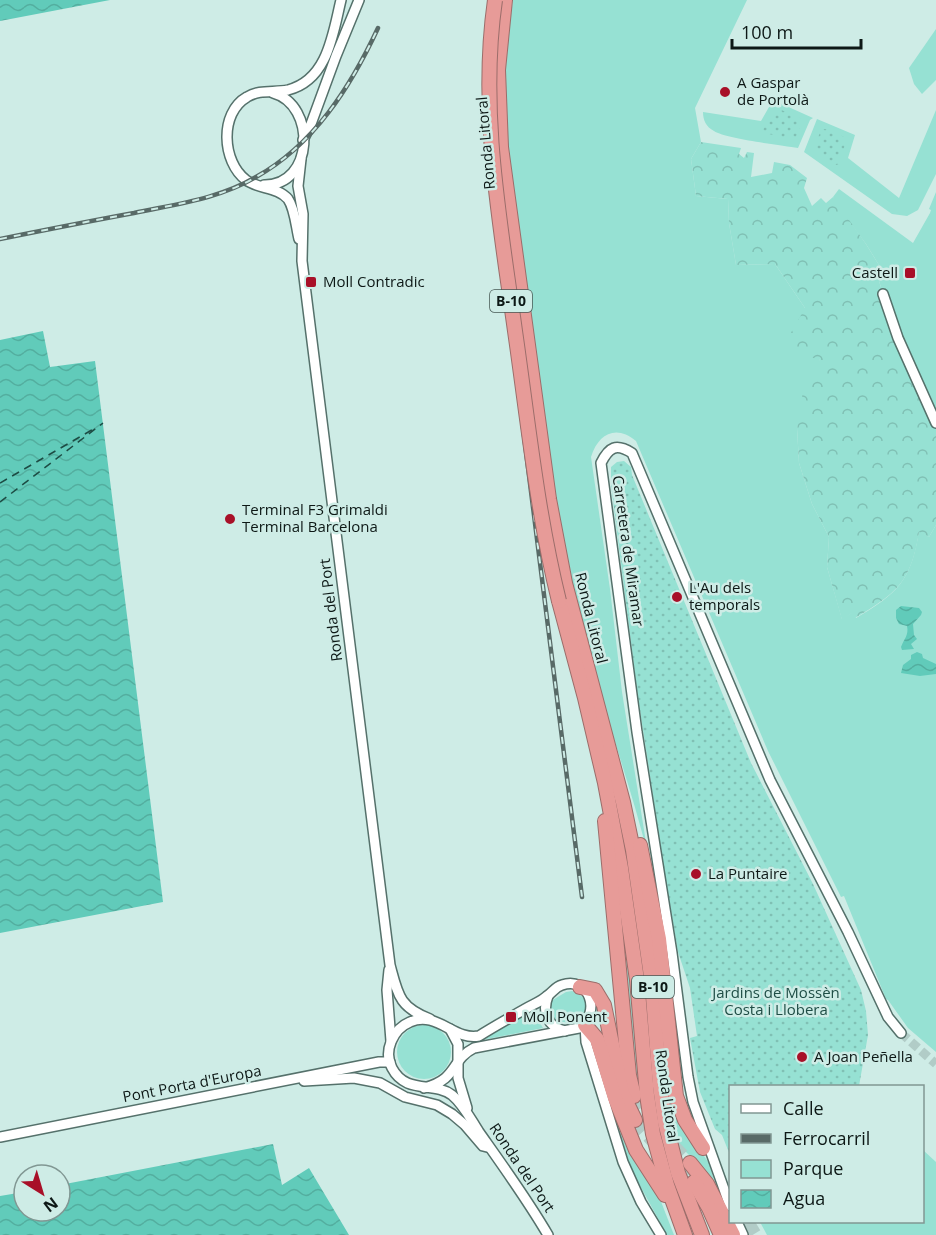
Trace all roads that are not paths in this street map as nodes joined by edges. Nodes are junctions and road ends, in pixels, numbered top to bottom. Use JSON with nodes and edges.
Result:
{"nodes":[{"id":1,"x":341,"y":0,"type":"edge"},
{"id":2,"x":359,"y":0,"type":"edge"},
{"id":3,"x":495,"y":0,"type":"edge"},
{"id":4,"x":505,"y":0,"type":"edge"},
{"id":5,"x":268,"y":92,"type":"junction"},
{"id":6,"x":303,"y":140,"type":"junction"},
{"id":7,"x":301,"y":159,"type":"junction"},
{"id":8,"x":256,"y":184,"type":"junction"},
{"id":9,"x":301,"y":251,"type":"junction"},
{"id":10,"x":883,"y":294,"type":"dead end"},
{"id":11,"x":936,"y":423,"type":"edge"},
{"id":12,"x":566,"y":611,"type":"junction"},
{"id":13,"x":606,"y":737,"type":"junction"},
{"id":14,"x":597,"y":750,"type":"junction"},
{"id":15,"x":390,"y":965,"type":"junction"},
{"id":16,"x":580,"y":987,"type":"junction"},
{"id":17,"x":548,"y":996,"type":"junction"},
{"id":18,"x":430,"y":1019,"type":"junction"},
{"id":19,"x":585,"y":1025,"type":"junction"},
{"id":20,"x":449,"y":1028,"type":"junction"},
{"id":21,"x":567,"y":1031,"type":"junction"},
{"id":22,"x":901,"y":1033,"type":"tunnel mouth"},
{"id":23,"x":391,"y":1041,"type":"junction"},
{"id":24,"x":390,"y":1062,"type":"junction"},
{"id":25,"x":457,"y":1063,"type":"junction"},
{"id":26,"x":284,"y":1081,"type":"junction"},
{"id":27,"x":424,"y":1088,"type":"junction"},
{"id":28,"x":634,"y":1096,"type":"tunnel mouth"},
{"id":29,"x":471,"y":1118,"type":"junction"},
{"id":30,"x":635,"y":1120,"type":"tunnel mouth"},
{"id":31,"x":0,"y":1137,"type":"edge"},
{"id":32,"x":491,"y":1148,"type":"junction"},
{"id":33,"x":703,"y":1148,"type":"dead end"},
{"id":34,"x":690,"y":1162,"type":"tunnel mouth"},
{"id":35,"x":694,"y":1182,"type":"tunnel mouth"},
{"id":36,"x":729,"y":1203,"type":"edge"},
{"id":37,"x":676,"y":1211,"type":"junction"},
{"id":38,"x":548,"y":1235,"type":"edge"},
{"id":39,"x":661,"y":1235,"type":"edge"},
{"id":40,"x":685,"y":1235,"type":"edge"},
{"id":41,"x":702,"y":1235,"type":"edge"},
{"id":42,"x":721,"y":1235,"type":"edge"},
{"id":43,"x":733,"y":1235,"type":"edge"}],
"edges":[{"from":1,"to":5,"type":"street"},
{"from":2,"to":6,"type":"street"},
{"from":3,"to":12,"type":"highway","name":"Ronda Litoral","number":"B-10","bridge":true},
{"from":4,"to":12,"type":"highway","name":"Ronda Litoral","number":"B-10"},
{"from":5,"to":6,"type":"street"},
{"from":5,"to":8,"type":"street"},
{"from":6,"to":7,"type":"street"},
{"from":7,"to":8,"type":"street"},
{"from":7,"to":9,"type":"street"},
{"from":8,"to":9,"type":"street"},
{"from":9,"to":15,"type":"street","name":"Ronda del Port"},
{"from":10,"to":11,"type":"street"},
{"from":12,"to":13,"type":"highway","name":"Ronda Litoral","number":"B-10"},
{"from":12,"to":14,"type":"highway","name":"Ronda Litoral","number":"B-10"},
{"from":13,"to":33,"type":"highway","number":"B-10"},
{"from":13,"to":41,"type":"highway","name":"Ronda Litoral","number":"B-10"},
{"from":14,"to":28,"type":"highway","number":"B-10"},
{"from":14,"to":37,"type":"highway","name":"Ronda Litoral","number":"B-10"},
{"from":15,"to":18,"type":"street","name":"Ronda del Port"},
{"from":15,"to":23,"type":"street","name":"Ronda del Port"},
{"from":16,"to":17,"type":"street"},
{"from":16,"to":19,"type":"street"},
{"from":16,"to":30,"type":"highway"},
{"from":17,"to":20,"type":"street"},
{"from":17,"to":21,"type":"street"},
{"from":18,"to":20,"type":"street"},
{"from":18,"to":23,"type":"street"},
{"from":19,"to":21,"type":"street"},
{"from":19,"to":37,"type":"highway","number":"B-10"},
{"from":19,"to":39,"type":"street"},
{"from":20,"to":25,"type":"street"},
{"from":21,"to":25,"type":"street"},
{"from":22,"to":36,"type":"street","name":"Carretera de Miramar"},
{"from":23,"to":24,"type":"street"},
{"from":24,"to":26,"type":"street","name":"Pont Porta d'Europa"},
{"from":24,"to":27,"type":"street"},
{"from":25,"to":27,"type":"street"},
{"from":25,"to":29,"type":"street","name":"Ronda del Port"},
{"from":26,"to":31,"type":"street","name":"Pont Porta d'Europa"},
{"from":26,"to":32,"type":"street"},
{"from":27,"to":29,"type":"street","name":"Ronda del Port"},
{"from":29,"to":32,"type":"street","name":"Ronda del Port"},
{"from":32,"to":38,"type":"street","name":"Ronda del Port"},
{"from":34,"to":43,"type":"highway"},
{"from":35,"to":42,"type":"highway"},
{"from":37,"to":40,"type":"highway","name":"Ronda Litoral","number":"B-10"}]}
